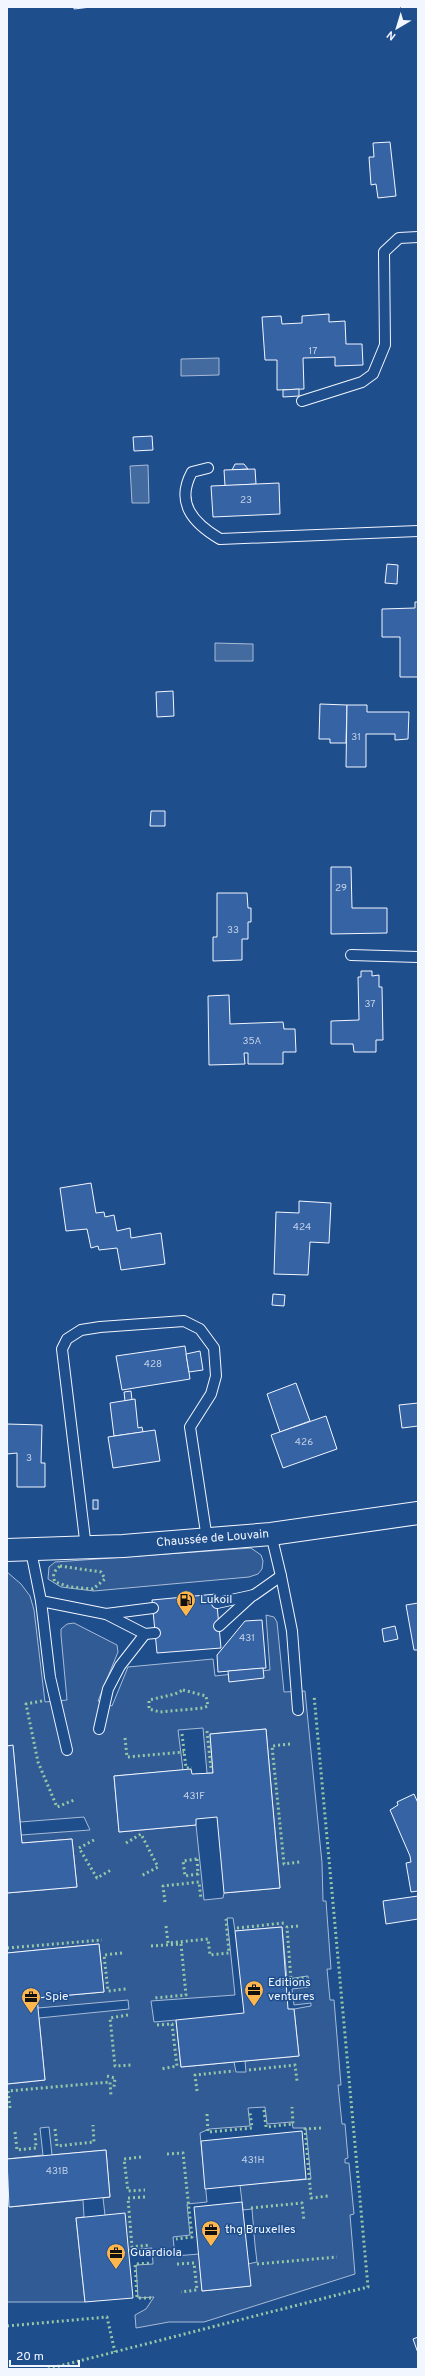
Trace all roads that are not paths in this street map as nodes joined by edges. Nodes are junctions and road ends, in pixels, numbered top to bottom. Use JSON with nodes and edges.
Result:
{"nodes":[{"id":1,"x":418,"y":237,"type":"edge"},
{"id":2,"x":302,"y":401,"type":"dead end"},
{"id":3,"x":208,"y":468,"type":"dead end"},
{"id":4,"x":418,"y":531,"type":"edge"},
{"id":5,"x":351,"y":955,"type":"dead end"},
{"id":6,"x":418,"y":957,"type":"edge"},
{"id":7,"x":418,"y":1513,"type":"edge"},
{"id":8,"x":271,"y":1534,"type":"junction"},
{"id":9,"x":207,"y":1539,"type":"junction"},
{"id":10,"x":86,"y":1548,"type":"junction"},
{"id":11,"x":7,"y":1550,"type":"edge"},
{"id":12,"x":31,"y":1551,"type":"junction"},
{"id":13,"x":281,"y":1576,"type":"junction"},
{"id":14,"x":254,"y":1595,"type":"junction"},
{"id":15,"x":41,"y":1601,"type":"junction"},
{"id":16,"x":217,"y":1603,"type":"dead end"},
{"id":17,"x":153,"y":1608,"type":"dead end"},
{"id":18,"x":106,"y":1614,"type":"junction"},
{"id":19,"x":219,"y":1626,"type":"dead end"},
{"id":20,"x":298,"y":1710,"type":"dead end"},
{"id":21,"x":99,"y":1729,"type":"dead end"},
{"id":22,"x":67,"y":1750,"type":"dead end"}],
"edges":[{"from":1,"to":2,"type":"lane"},
{"from":3,"to":4,"type":"lane"},
{"from":5,"to":6,"type":"lane"},
{"from":7,"to":8,"type":"main road","name":"Chaussée de Louvain"},
{"from":8,"to":9,"type":"main road","name":"Chaussée de Louvain"},
{"from":8,"to":13,"type":"lane"},
{"from":9,"to":10,"type":"main road","name":"Chaussée de Louvain"},
{"from":9,"to":10,"type":"lane"},
{"from":10,"to":12,"type":"main road","name":"Chaussée de Louvain"},
{"from":11,"to":12,"type":"main road","name":"Chaussée de Louvain"},
{"from":12,"to":15,"type":"lane"},
{"from":13,"to":14,"type":"lane"},
{"from":13,"to":20,"type":"lane"},
{"from":14,"to":16,"type":"lane"},
{"from":14,"to":19,"type":"lane"},
{"from":15,"to":18,"type":"lane"},
{"from":15,"to":22,"type":"lane"},
{"from":17,"to":18,"type":"lane"},
{"from":18,"to":21,"type":"lane"}]}
